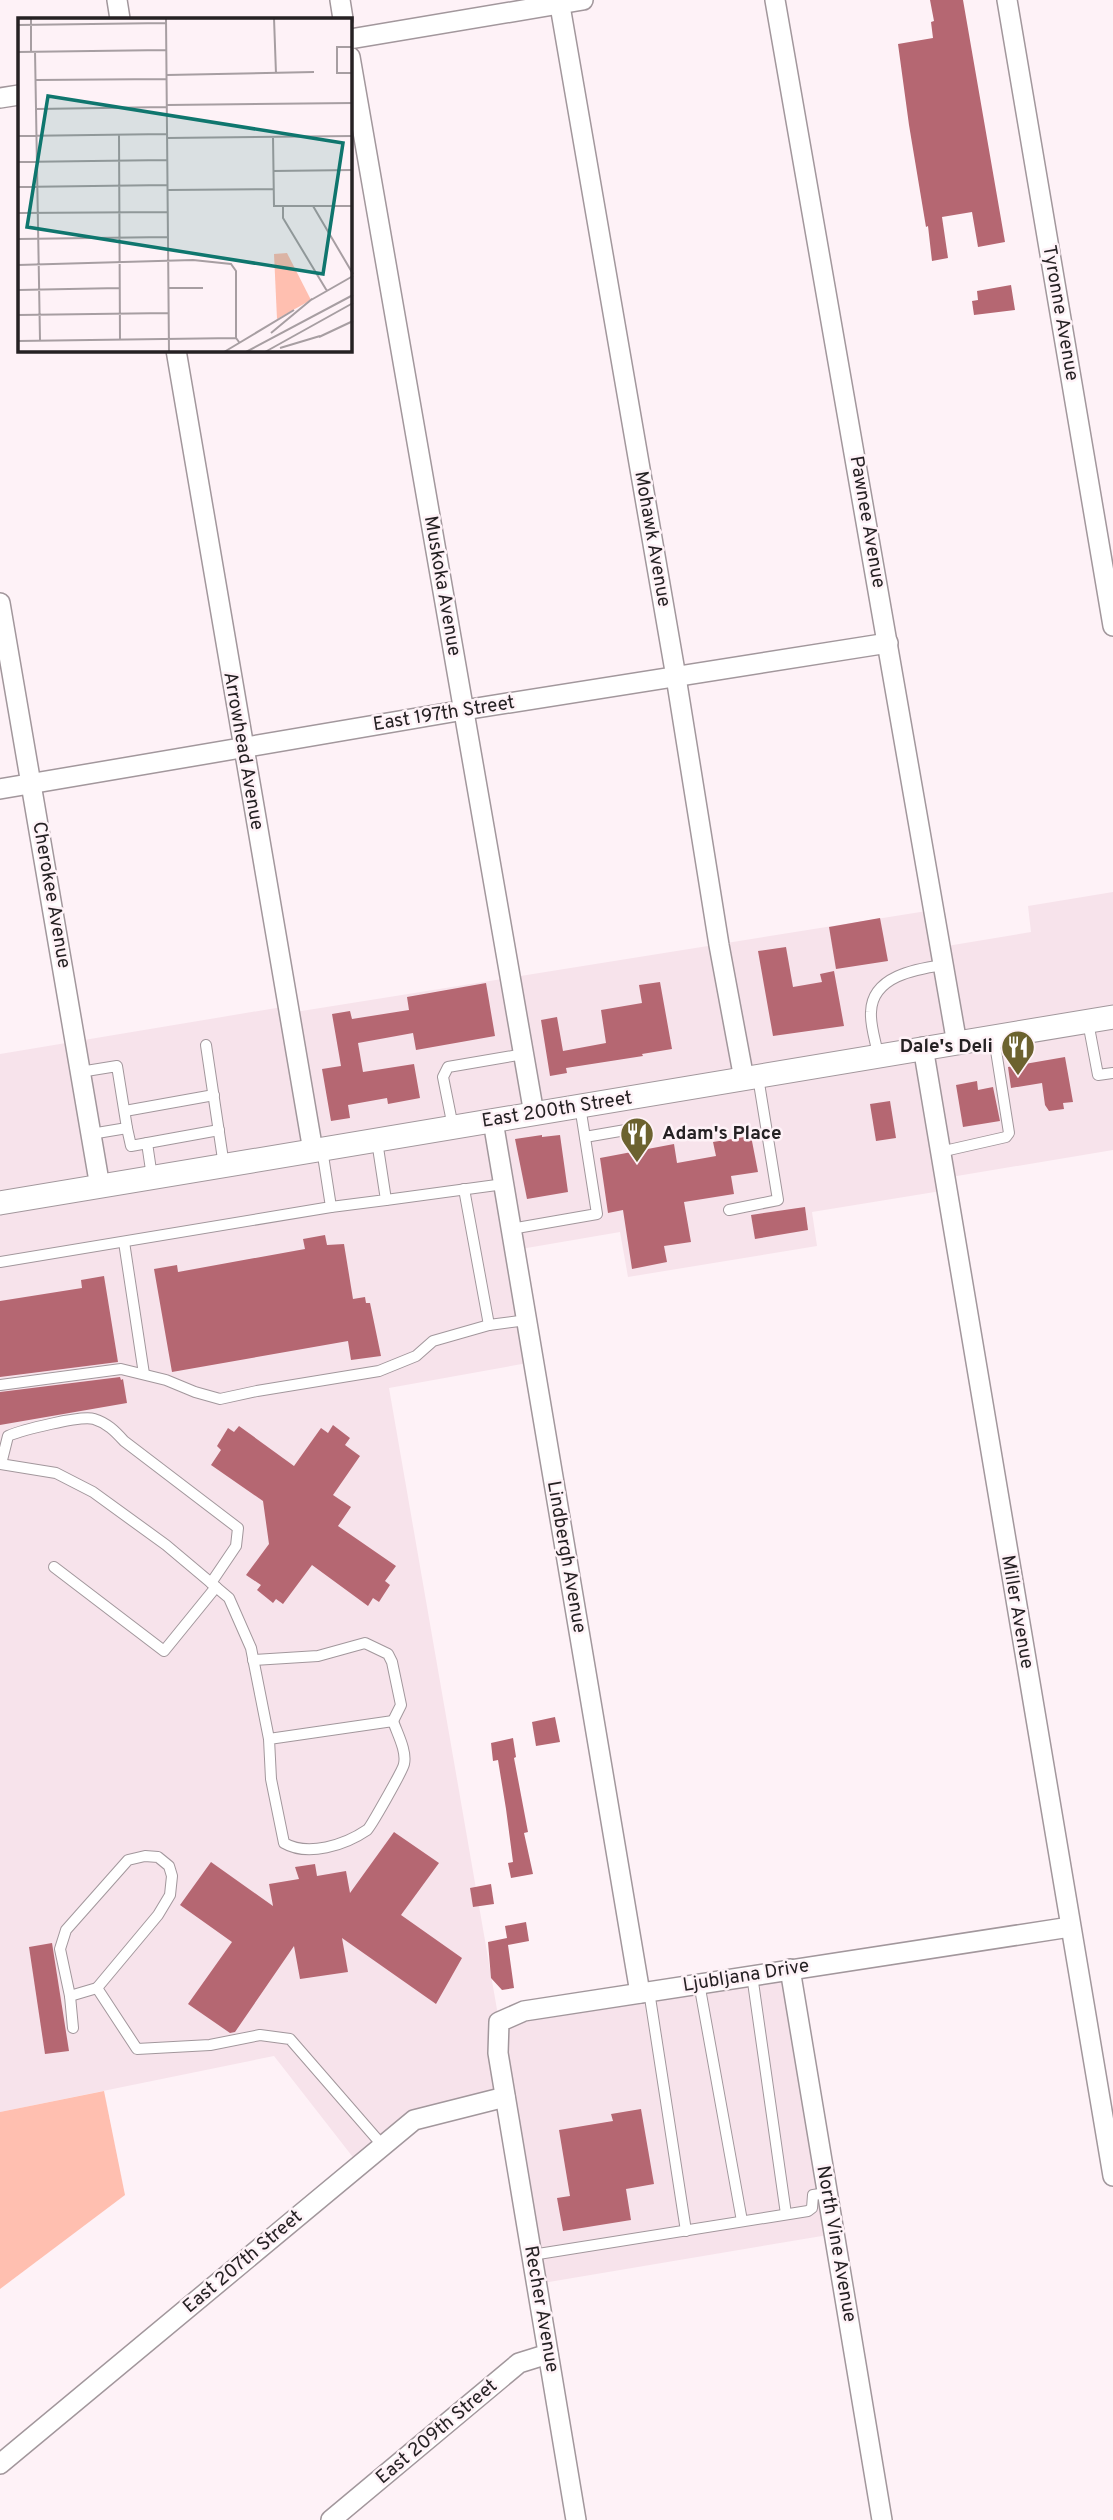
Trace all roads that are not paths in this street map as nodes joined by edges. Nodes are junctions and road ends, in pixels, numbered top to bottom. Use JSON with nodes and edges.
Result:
{"nodes":[{"id":1,"x":117,"y":0,"type":"edge"},
{"id":2,"x":340,"y":0,"type":"edge"},
{"id":3,"x":583,"y":0,"type":"edge"},
{"id":4,"x":775,"y":0,"type":"edge"},
{"id":5,"x":1007,"y":0,"type":"edge"},
{"id":6,"x":559,"y":2,"type":"edge"},
{"id":7,"x":120,"y":18,"type":"edge"},
{"id":8,"x":343,"y":18,"type":"edge"},
{"id":9,"x":352,"y":38,"type":"edge"},
{"id":10,"x":352,"y":68,"type":"edge"},
{"id":11,"x":18,"y":95,"type":"edge"},
{"id":12,"x":0,"y":98,"type":"edge"},
{"id":13,"x":176,"y":352,"type":"edge"},
{"id":14,"x":0,"y":603,"type":"edge"},
{"id":15,"x":1113,"y":626,"type":"edge"},
{"id":16,"x":888,"y":643,"type":"junction"},
{"id":17,"x":676,"y":677,"type":"junction"},
{"id":18,"x":464,"y":710,"type":"junction"},
{"id":19,"x":243,"y":748,"type":"junction"},
{"id":20,"x":32,"y":784,"type":"junction"},
{"id":21,"x":0,"y":789,"type":"edge"},
{"id":22,"x":943,"y":965,"type":"junction"},
{"id":23,"x":1113,"y":1017,"type":"edge"},
{"id":24,"x":1088,"y":1021,"type":"junction"},
{"id":25,"x":993,"y":1037,"type":"junction"},
{"id":26,"x":957,"y":1044,"type":"junction"},
{"id":27,"x":205,"y":1045,"type":"dead end"},
{"id":28,"x":923,"y":1047,"type":"junction"},
{"id":29,"x":524,"y":1054,"type":"junction"},
{"id":30,"x":878,"y":1055,"type":"junction"},
{"id":31,"x":80,"y":1072,"type":"junction"},
{"id":32,"x":1113,"y":1073,"type":"edge"},
{"id":33,"x":751,"y":1078,"type":"junction"},
{"id":34,"x":214,"y":1096,"type":"junction"},
{"id":35,"x":580,"y":1106,"type":"junction"},
{"id":36,"x":125,"y":1111,"type":"junction"},
{"id":37,"x":534,"y":1114,"type":"junction"},
{"id":38,"x":493,"y":1121,"type":"junction"},
{"id":39,"x":453,"y":1127,"type":"junction"},
{"id":40,"x":643,"y":1127,"type":"dead end"},
{"id":41,"x":127,"y":1128,"type":"junction"},
{"id":42,"x":219,"y":1130,"type":"junction"},
{"id":43,"x":90,"y":1134,"type":"junction"},
{"id":44,"x":585,"y":1137,"type":"junction"},
{"id":45,"x":377,"y":1140,"type":"junction"},
{"id":46,"x":147,"y":1143,"type":"junction"},
{"id":47,"x":317,"y":1150,"type":"junction"},
{"id":48,"x":940,"y":1152,"type":"junction"},
{"id":49,"x":224,"y":1166,"type":"junction"},
{"id":50,"x":152,"y":1178,"type":"junction"},
{"id":51,"x":504,"y":1184,"type":"junction"},
{"id":52,"x":100,"y":1187,"type":"junction"},
{"id":53,"x":464,"y":1189,"type":"junction"},
{"id":54,"x":386,"y":1200,"type":"junction"},
{"id":55,"x":0,"y":1203,"type":"edge"},
{"id":56,"x":331,"y":1207,"type":"junction"},
{"id":57,"x":729,"y":1210,"type":"dead end"},
{"id":58,"x":511,"y":1229,"type":"junction"},
{"id":59,"x":124,"y":1242,"type":"junction"},
{"id":60,"x":0,"y":1262,"type":"edge"},
{"id":61,"x":527,"y":1320,"type":"junction"},
{"id":62,"x":489,"y":1325,"type":"junction"},
{"id":63,"x":144,"y":1374,"type":"junction"},
{"id":64,"x":0,"y":1385,"type":"edge"},
{"id":65,"x":0,"y":1464,"type":"edge"},
{"id":66,"x":54,"y":1567,"type":"dead end"},
{"id":67,"x":213,"y":1585,"type":"junction"},
{"id":68,"x":253,"y":1660,"type":"junction"},
{"id":69,"x":393,"y":1721,"type":"junction"},
{"id":70,"x":269,"y":1739,"type":"junction"},
{"id":71,"x":1070,"y":1927,"type":"junction"},
{"id":72,"x":790,"y":1969,"type":"junction"},
{"id":73,"x":752,"y":1975,"type":"junction"},
{"id":74,"x":699,"y":1983,"type":"junction"},
{"id":75,"x":97,"y":1988,"type":"junction"},
{"id":76,"x":644,"y":1992,"type":"junction"},
{"id":77,"x":70,"y":1996,"type":"junction"},
{"id":78,"x":73,"y":2028,"type":"dead end"},
{"id":79,"x":505,"y":2097,"type":"junction"},
{"id":80,"x":383,"y":2146,"type":"junction"},
{"id":81,"x":1113,"y":2176,"type":"edge"},
{"id":82,"x":827,"y":2193,"type":"junction"},
{"id":83,"x":786,"y":2214,"type":"junction"},
{"id":84,"x":742,"y":2221,"type":"junction"},
{"id":85,"x":686,"y":2231,"type":"junction"},
{"id":86,"x":532,"y":2255,"type":"junction"},
{"id":87,"x":548,"y":2354,"type":"junction"},
{"id":88,"x":0,"y":2463,"type":"edge"},
{"id":89,"x":331,"y":2520,"type":"edge"},
{"id":90,"x":576,"y":2520,"type":"edge"},
{"id":91,"x":882,"y":2520,"type":"edge"}],
"edges":[{"from":1,"to":7,"type":"street"},
{"from":2,"to":8,"type":"street"},
{"from":3,"to":6,"type":"street"},
{"from":4,"to":16,"type":"street","name":"Pawnee Avenue"},
{"from":5,"to":15,"type":"street","name":"Tyronne Avenue"},
{"from":6,"to":9,"type":"street"},
{"from":6,"to":17,"type":"street","name":"Mohawk Avenue"},
{"from":10,"to":18,"type":"street","name":"Muskoka Avenue"},
{"from":11,"to":12,"type":"street"},
{"from":13,"to":19,"type":"street","name":"Arrowhead Avenue"},
{"from":14,"to":20,"type":"street","name":"Cherokee Avenue"},
{"from":16,"to":17,"type":"street","name":"East 197th Street"},
{"from":16,"to":22,"type":"street","name":"Pawnee Avenue"},
{"from":17,"to":18,"type":"street","name":"East 197th Street"},
{"from":17,"to":33,"type":"street","name":"Mohawk Avenue"},
{"from":18,"to":19,"type":"street","name":"East 197th Street"},
{"from":18,"to":29,"type":"street","name":"Muskoka Avenue"},
{"from":19,"to":20,"type":"street","name":"East 197th Street"},
{"from":19,"to":47,"type":"street","name":"Arrowhead Avenue"},
{"from":20,"to":21,"type":"street","name":"East 197th Street"},
{"from":20,"to":31,"type":"street","name":"Cherokee Avenue"},
{"from":22,"to":26,"type":"street","name":"Pawnee Avenue"},
{"from":22,"to":30,"type":"lane"},
{"from":23,"to":24,"type":"street","name":"East 200th Street"},
{"from":24,"to":25,"type":"street","name":"East 200th Street"},
{"from":24,"to":32,"type":"lane"},
{"from":25,"to":26,"type":"street","name":"East 200th Street"},
{"from":25,"to":48,"type":"lane"},
{"from":26,"to":28,"type":"street","name":"East 200th Street"},
{"from":27,"to":34,"type":"lane"},
{"from":28,"to":30,"type":"street","name":"East 200th Street"},
{"from":28,"to":48,"type":"street","name":"Miller Avenue"},
{"from":29,"to":37,"type":"street","name":"Muskoka Avenue"},
{"from":29,"to":39,"type":"lane"},
{"from":30,"to":33,"type":"street","name":"East 200th Street"},
{"from":31,"to":36,"type":"lane"},
{"from":31,"to":43,"type":"street","name":"Cherokee Avenue"},
{"from":33,"to":35,"type":"street","name":"East 200th Street"},
{"from":33,"to":57,"type":"lane"},
{"from":34,"to":36,"type":"lane"},
{"from":34,"to":42,"type":"lane"},
{"from":35,"to":37,"type":"street","name":"East 200th Street"},
{"from":35,"to":44,"type":"lane"},
{"from":36,"to":41,"type":"lane"},
{"from":37,"to":38,"type":"street","name":"East 200th Street"},
{"from":38,"to":39,"type":"street","name":"East 200th Street"},
{"from":38,"to":51,"type":"street","name":"Lindbergh Avenue"},
{"from":39,"to":45,"type":"street","name":"East 200th Street"},
{"from":40,"to":44,"type":"lane"},
{"from":41,"to":43,"type":"lane"},
{"from":41,"to":46,"type":"lane"},
{"from":42,"to":46,"type":"lane"},
{"from":42,"to":49,"type":"lane"},
{"from":43,"to":52,"type":"street","name":"Cherokee Avenue"},
{"from":44,"to":58,"type":"lane"},
{"from":45,"to":47,"type":"street","name":"East 200th Street"},
{"from":45,"to":54,"type":"lane"},
{"from":46,"to":50,"type":"lane"},
{"from":47,"to":49,"type":"street","name":"East 200th Street"},
{"from":47,"to":56,"type":"lane"},
{"from":48,"to":71,"type":"street","name":"Miller Avenue"},
{"from":49,"to":50,"type":"street","name":"East 200th Street"},
{"from":50,"to":52,"type":"street","name":"East 200th Street"},
{"from":51,"to":53,"type":"lane"},
{"from":51,"to":58,"type":"street","name":"Lindbergh Avenue"},
{"from":52,"to":55,"type":"street","name":"East 200th Street"},
{"from":53,"to":54,"type":"lane"},
{"from":53,"to":62,"type":"lane"},
{"from":54,"to":56,"type":"lane"},
{"from":56,"to":59,"type":"lane"},
{"from":58,"to":61,"type":"street","name":"Lindbergh Avenue"},
{"from":59,"to":60,"type":"lane"},
{"from":59,"to":63,"type":"lane"},
{"from":61,"to":62,"type":"lane"},
{"from":61,"to":76,"type":"street","name":"Lindbergh Avenue"},
{"from":62,"to":63,"type":"lane"},
{"from":63,"to":64,"type":"lane"},
{"from":65,"to":67,"type":"lane"},
{"from":65,"to":67,"type":"lane"},
{"from":66,"to":67,"type":"lane"},
{"from":67,"to":68,"type":"lane"},
{"from":68,"to":69,"type":"lane"},
{"from":68,"to":70,"type":"lane"},
{"from":69,"to":70,"type":"lane"},
{"from":69,"to":70,"type":"lane"},
{"from":71,"to":72,"type":"street","name":"Ljubljana Drive"},
{"from":71,"to":81,"type":"street","name":"Miller Avenue"},
{"from":72,"to":73,"type":"street","name":"Ljubljana Drive"},
{"from":72,"to":82,"type":"street","name":"North Vine Avenue"},
{"from":73,"to":74,"type":"street","name":"Ljubljana Drive"},
{"from":73,"to":83,"type":"lane"},
{"from":74,"to":76,"type":"street","name":"Ljubljana Drive"},
{"from":74,"to":84,"type":"lane"},
{"from":75,"to":77,"type":"lane"},
{"from":75,"to":77,"type":"lane"},
{"from":75,"to":80,"type":"lane"},
{"from":76,"to":79,"type":"street","name":"Ljubljana Drive"},
{"from":76,"to":85,"type":"lane"},
{"from":77,"to":78,"type":"lane"},
{"from":79,"to":80,"type":"street","name":"East 207th Street"},
{"from":79,"to":86,"type":"street","name":"Recher Avenue"},
{"from":80,"to":88,"type":"street","name":"East 207th Street"},
{"from":82,"to":83,"type":"lane"},
{"from":82,"to":91,"type":"street","name":"North Vine Avenue"},
{"from":83,"to":84,"type":"lane"},
{"from":84,"to":85,"type":"lane"},
{"from":85,"to":86,"type":"lane"},
{"from":86,"to":87,"type":"street","name":"Recher Avenue"},
{"from":87,"to":89,"type":"street","name":"East 209th Street"},
{"from":87,"to":90,"type":"street","name":"Recher Avenue"}]}
